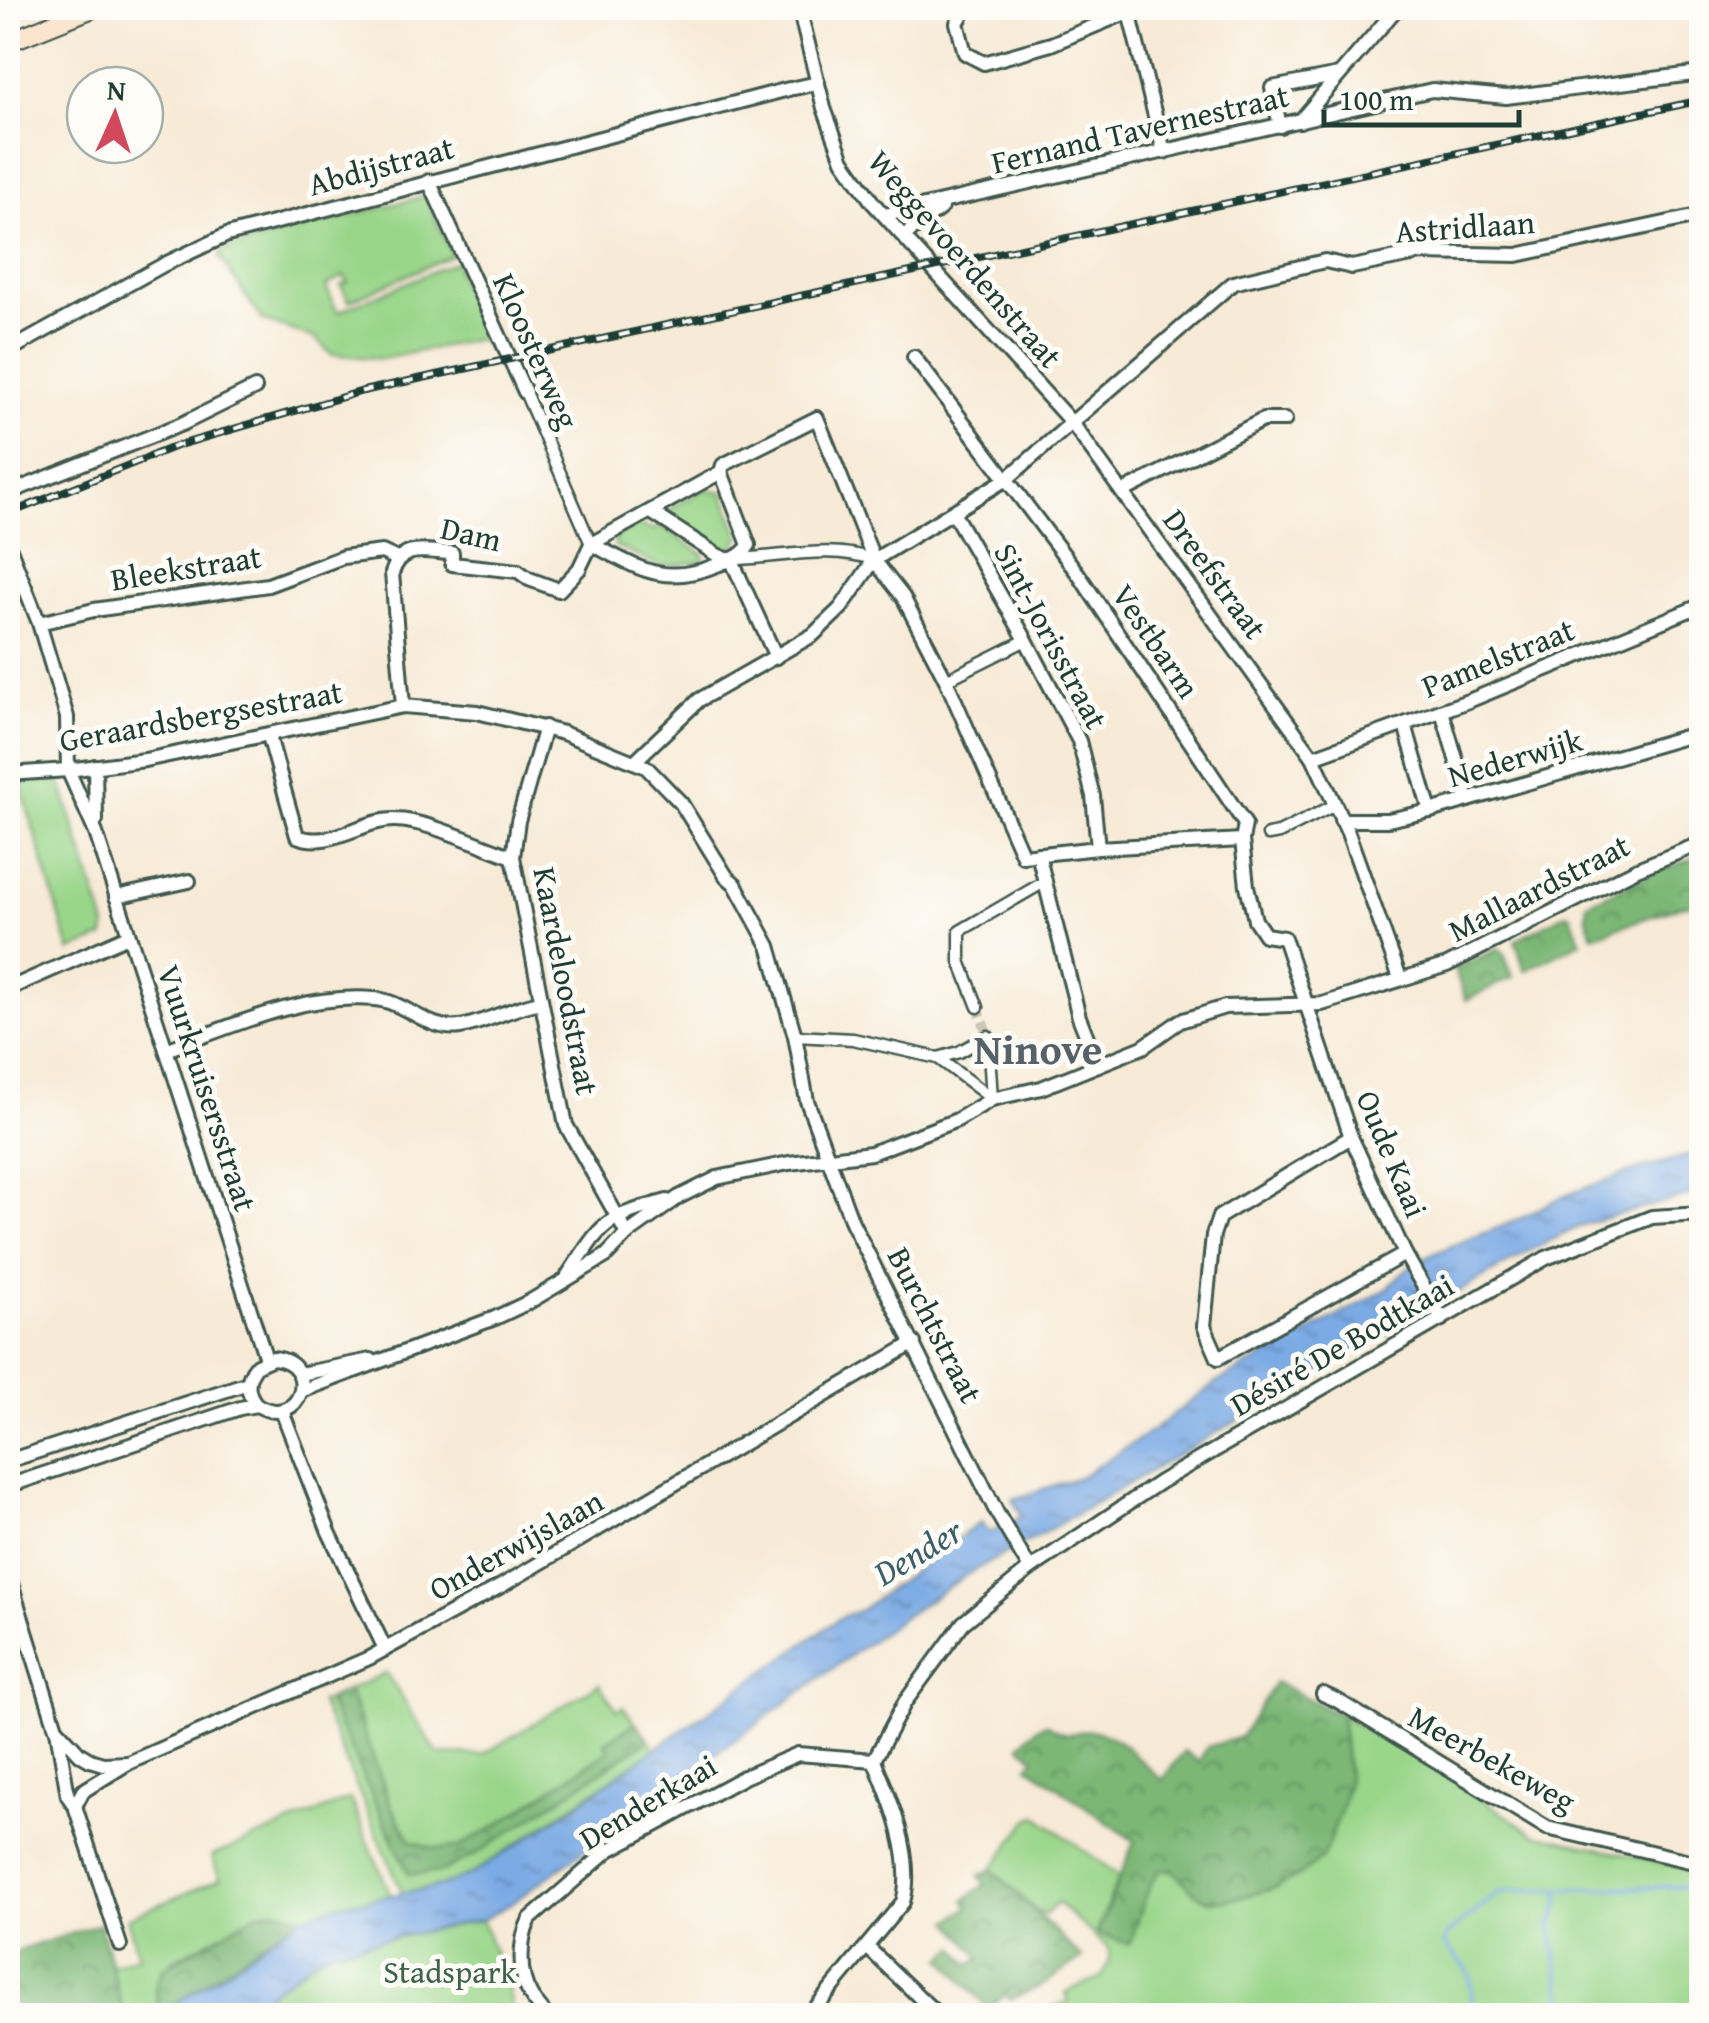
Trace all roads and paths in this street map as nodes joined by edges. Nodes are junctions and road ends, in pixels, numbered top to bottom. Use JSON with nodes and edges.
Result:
{"nodes":[{"id":1,"x":94,"y":8,"type":"edge"},
{"id":2,"x":799,"y":8,"type":"edge"},
{"id":3,"x":966,"y":8,"type":"edge"},
{"id":4,"x":1397,"y":8,"type":"edge"},
{"id":5,"x":1128,"y":10,"type":"edge"},
{"id":6,"x":8,"y":42,"type":"edge"},
{"id":7,"x":1702,"y":73,"type":"edge"},
{"id":8,"x":1339,"y":75,"type":"junction"},
{"id":9,"x":818,"y":83,"type":"junction"},
{"id":10,"x":1300,"y":122,"type":"junction"},
{"id":11,"x":1280,"y":126,"type":"junction"},
{"id":12,"x":1164,"y":152,"type":"junction"},
{"id":13,"x":429,"y":182,"type":"junction"},
{"id":14,"x":946,"y":203,"type":"junction"},
{"id":15,"x":885,"y":215,"type":"junction"},
{"id":16,"x":1702,"y":215,"type":"edge"},
{"id":17,"x":904,"y":236,"type":"junction"},
{"id":18,"x":8,"y":351,"type":"edge"},
{"id":19,"x":914,"y":357,"type":"dead end"},
{"id":20,"x":256,"y":388,"type":"dead end"},
{"id":21,"x":525,"y":392,"type":"joint"},
{"id":22,"x":1285,"y":420,"type":"dead end"},
{"id":23,"x":1072,"y":423,"type":"junction"},
{"id":24,"x":722,"y":472,"type":"junction"},
{"id":25,"x":1008,"y":478,"type":"junction"},
{"id":26,"x":1122,"y":492,"type":"junction"},
{"id":27,"x":8,"y":493,"type":"edge"},
{"id":28,"x":652,"y":512,"type":"junction"},
{"id":29,"x":954,"y":514,"type":"junction"},
{"id":30,"x":8,"y":544,"type":"edge"},
{"id":31,"x":591,"y":544,"type":"junction"},
{"id":32,"x":397,"y":559,"type":"junction"},
{"id":33,"x":730,"y":560,"type":"junction"},
{"id":34,"x":874,"y":560,"type":"junction"},
{"id":35,"x":1702,"y":605,"type":"edge"},
{"id":36,"x":39,"y":623,"type":"junction"},
{"id":37,"x":1026,"y":640,"type":"junction"},
{"id":38,"x":776,"y":656,"type":"junction"},
{"id":39,"x":946,"y":680,"type":"junction"},
{"id":40,"x":403,"y":706,"type":"junction"},
{"id":41,"x":1442,"y":711,"type":"junction"},
{"id":42,"x":1405,"y":725,"type":"junction"},
{"id":43,"x":545,"y":728,"type":"junction"},
{"id":44,"x":1702,"y":732,"type":"edge"},
{"id":45,"x":269,"y":736,"type":"junction"},
{"id":46,"x":1313,"y":757,"type":"junction"},
{"id":47,"x":634,"y":762,"type":"junction"},
{"id":48,"x":96,"y":766,"type":"junction"},
{"id":49,"x":68,"y":770,"type":"junction"},
{"id":50,"x":8,"y":774,"type":"edge"},
{"id":51,"x":1468,"y":800,"type":"junction"},
{"id":52,"x":1335,"y":804,"type":"junction"},
{"id":53,"x":1430,"y":811,"type":"junction"},
{"id":54,"x":1341,"y":820,"type":"junction"},
{"id":55,"x":96,"y":833,"type":"junction"},
{"id":56,"x":1268,"y":835,"type":"dead end"},
{"id":57,"x":1248,"y":838,"type":"junction"},
{"id":58,"x":1702,"y":843,"type":"edge"},
{"id":59,"x":1098,"y":848,"type":"junction"},
{"id":60,"x":1038,"y":854,"type":"junction"},
{"id":61,"x":514,"y":857,"type":"junction"},
{"id":62,"x":189,"y":881,"type":"dead end"},
{"id":63,"x":1046,"y":881,"type":"junction"},
{"id":64,"x":116,"y":897,"type":"junction"},
{"id":65,"x":128,"y":936,"type":"junction"},
{"id":66,"x":1400,"y":978,"type":"junction"},
{"id":67,"x":8,"y":989,"type":"edge"},
{"id":68,"x":541,"y":1002,"type":"junction"},
{"id":69,"x":1308,"y":1003,"type":"junction"},
{"id":70,"x":978,"y":1008,"type":"tunnel mouth"},
{"id":71,"x":795,"y":1036,"type":"junction"},
{"id":72,"x":166,"y":1050,"type":"junction"},
{"id":73,"x":938,"y":1058,"type":"junction"},
{"id":74,"x":1098,"y":1065,"type":"junction"},
{"id":75,"x":992,"y":1099,"type":"junction"},
{"id":76,"x":1351,"y":1137,"type":"junction"},
{"id":77,"x":828,"y":1160,"type":"junction"},
{"id":78,"x":678,"y":1197,"type":"junction"},
{"id":79,"x":617,"y":1214,"type":"junction"},
{"id":80,"x":1701,"y":1214,"type":"edge"},
{"id":81,"x":627,"y":1234,"type":"junction"},
{"id":82,"x":1702,"y":1245,"type":"edge"},
{"id":83,"x":1406,"y":1254,"type":"junction"},
{"id":84,"x":564,"y":1282,"type":"junction"},
{"id":85,"x":1440,"y":1316,"type":"junction"},
{"id":86,"x":914,"y":1343,"type":"junction"},
{"id":87,"x":408,"y":1352,"type":"junction"},
{"id":88,"x":266,"y":1359,"type":"junction"},
{"id":89,"x":300,"y":1374,"type":"junction"},
{"id":90,"x":248,"y":1383,"type":"junction"},
{"id":91,"x":301,"y":1391,"type":"junction"},
{"id":92,"x":257,"y":1405,"type":"junction"},
{"id":93,"x":282,"y":1411,"type":"junction"},
{"id":94,"x":8,"y":1461,"type":"edge"},
{"id":95,"x":8,"y":1486,"type":"edge"},
{"id":96,"x":1030,"y":1569,"type":"junction"},
{"id":97,"x":8,"y":1574,"type":"edge"},
{"id":98,"x":385,"y":1649,"type":"junction"},
{"id":99,"x":1322,"y":1694,"type":"dead end"},
{"id":100,"x":56,"y":1728,"type":"junction"},
{"id":101,"x":874,"y":1760,"type":"junction"},
{"id":102,"x":128,"y":1763,"type":"junction"},
{"id":103,"x":75,"y":1806,"type":"junction"},
{"id":104,"x":1702,"y":1864,"type":"edge"},
{"id":105,"x":120,"y":1945,"type":"dead end"},
{"id":106,"x":867,"y":1947,"type":"junction"},
{"id":107,"x":546,"y":2016,"type":"edge"},
{"id":108,"x":808,"y":2016,"type":"edge"},
{"id":109,"x":939,"y":2016,"type":"edge"}],
"edges":[{"from":1,"to":6,"type":"main road"},
{"from":2,"to":9,"type":"street","name":"Weggevoerdenstraat"},
{"from":3,"to":5,"type":"street"},
{"from":4,"to":8,"type":"street"},
{"from":5,"to":12,"type":"street"},
{"from":7,"to":10,"type":"street","name":"Fernand Tavernestraat"},
{"from":8,"to":10,"type":"street"},
{"from":8,"to":11,"type":"street"},
{"from":9,"to":13,"type":"street","name":"Abdijstraat"},
{"from":9,"to":15,"type":"street","name":"Weggevoerdenstraat"},
{"from":10,"to":11,"type":"street","name":"Fernand Tavernestraat"},
{"from":11,"to":12,"type":"street","name":"Fernand Tavernestraat"},
{"from":12,"to":14,"type":"street","name":"Fernand Tavernestraat"},
{"from":13,"to":18,"type":"street","name":"Abdijstraat"},
{"from":13,"to":21,"type":"street","name":"Kloosterweg"},
{"from":14,"to":15,"type":"street","name":"Fernand Tavernestraat"},
{"from":14,"to":17,"type":"street","name":"Fernand Tavernestraat"},
{"from":15,"to":17,"type":"street","name":"Weggevoerdenstraat"},
{"from":16,"to":23,"type":"street","name":"Astridlaan"},
{"from":17,"to":23,"type":"street","name":"Weggevoerdenstraat"},
{"from":19,"to":25,"type":"street","name":"Vestbarm"},
{"from":20,"to":27,"type":"street"},
{"from":21,"to":31,"type":"street","name":"Kloosterweg"},
{"from":22,"to":26,"type":"street"},
{"from":23,"to":25,"type":"street"},
{"from":23,"to":26,"type":"street","name":"Dreefstraat"},
{"from":24,"to":28,"type":"street"},
{"from":24,"to":33,"type":"street"},
{"from":24,"to":34,"type":"street"},
{"from":25,"to":29,"type":"street"},
{"from":25,"to":57,"type":"street","name":"Vestbarm"},
{"from":26,"to":46,"type":"street","name":"Dreefstraat"},
{"from":28,"to":31,"type":"street"},
{"from":28,"to":33,"type":"street"},
{"from":29,"to":34,"type":"street"},
{"from":29,"to":37,"type":"street","name":"Sint-Jorisstraat"},
{"from":30,"to":36,"type":"street"},
{"from":31,"to":32,"type":"street","name":"Dam"},
{"from":31,"to":33,"type":"street"},
{"from":32,"to":36,"type":"street","name":"Bleekstraat"},
{"from":32,"to":40,"type":"street","name":"Dam"},
{"from":33,"to":34,"type":"street"},
{"from":33,"to":38,"type":"street"},
{"from":34,"to":38,"type":"street"},
{"from":34,"to":39,"type":"street"},
{"from":35,"to":41,"type":"street","name":"Pamelstraat"},
{"from":36,"to":49,"type":"street"},
{"from":37,"to":39,"type":"street"},
{"from":37,"to":59,"type":"street","name":"Sint-Jorisstraat"},
{"from":38,"to":47,"type":"street"},
{"from":39,"to":60,"type":"street"},
{"from":40,"to":43,"type":"street","name":"Geraardsbergsestraat"},
{"from":40,"to":45,"type":"street","name":"Geraardsbergsestraat"},
{"from":41,"to":42,"type":"street","name":"Pamelstraat"},
{"from":41,"to":51,"type":"street"},
{"from":42,"to":46,"type":"street","name":"Pamelstraat"},
{"from":42,"to":53,"type":"street"},
{"from":43,"to":47,"type":"street","name":"Geraardsbergsestraat"},
{"from":43,"to":61,"type":"street","name":"Kaardeloodstraat"},
{"from":44,"to":51,"type":"street","name":"Nederwijk"},
{"from":45,"to":48,"type":"street","name":"Geraardsbergsestraat"},
{"from":45,"to":61,"type":"street"},
{"from":46,"to":52,"type":"street","name":"Dreefstraat"},
{"from":47,"to":71,"type":"street","name":"Burchtstraat"},
{"from":48,"to":49,"type":"street","name":"Geraardsbergsestraat"},
{"from":48,"to":55,"type":"street","name":"Vuurkruisersstraat"},
{"from":49,"to":50,"type":"street","name":"Geraardsbergsestraat"},
{"from":49,"to":55,"type":"street","name":"Vuurkruisersstraat"},
{"from":51,"to":53,"type":"street","name":"Nederwijk"},
{"from":52,"to":54,"type":"street","name":"Dreefstraat"},
{"from":52,"to":56,"type":"street"},
{"from":53,"to":54,"type":"street","name":"Nederwijk"},
{"from":54,"to":66,"type":"street","name":"Dreefstraat"},
{"from":55,"to":64,"type":"street","name":"Vuurkruisersstraat"},
{"from":57,"to":59,"type":"street"},
{"from":57,"to":69,"type":"street","name":"Vestbarm"},
{"from":58,"to":66,"type":"street","name":"Mallaardstraat"},
{"from":59,"to":60,"type":"street"},
{"from":60,"to":63,"type":"street"},
{"from":61,"to":68,"type":"street","name":"Kaardeloodstraat"},
{"from":62,"to":64,"type":"street"},
{"from":63,"to":70,"type":"street"},
{"from":63,"to":74,"type":"street"},
{"from":64,"to":65,"type":"street","name":"Vuurkruisersstraat"},
{"from":65,"to":67,"type":"street"},
{"from":65,"to":72,"type":"street","name":"Vuurkruisersstraat"},
{"from":66,"to":69,"type":"street","name":"Mallaardstraat"},
{"from":68,"to":72,"type":"street"},
{"from":68,"to":79,"type":"street","name":"Kaardeloodstraat"},
{"from":69,"to":74,"type":"street","name":"Mallaardstraat"},
{"from":69,"to":76,"type":"street","name":"Oude Kaai"},
{"from":71,"to":73,"type":"street"},
{"from":71,"to":77,"type":"street","name":"Burchtstraat"},
{"from":72,"to":88,"type":"street","name":"Vuurkruisersstraat"},
{"from":73,"to":75,"type":"street"},
{"from":73,"to":75,"type":"street"},
{"from":74,"to":75,"type":"street","name":"Mallaardstraat"},
{"from":75,"to":77,"type":"street","name":"Mallaardstraat"},
{"from":76,"to":83,"type":"street","name":"Oude Kaai"},
{"from":76,"to":83,"type":"street"},
{"from":77,"to":78,"type":"street","name":"Mallaardstraat"},
{"from":77,"to":86,"type":"street","name":"Burchtstraat"},
{"from":78,"to":79,"type":"street"},
{"from":78,"to":81,"type":"street"},
{"from":79,"to":81,"type":"street","name":"Kaardeloodstraat"},
{"from":79,"to":84,"type":"street"},
{"from":80,"to":82,"type":"street"},
{"from":80,"to":85,"type":"street","name":"Désiré De Bodtkaai"},
{"from":81,"to":84,"type":"street"},
{"from":83,"to":85,"type":"street","name":"Oude Kaai"},
{"from":84,"to":87,"type":"street"},
{"from":85,"to":96,"type":"street","name":"Désiré De Bodtkaai"},
{"from":86,"to":96,"type":"street","name":"Burchtstraat"},
{"from":86,"to":98,"type":"street","name":"Onderwijslaan"},
{"from":87,"to":89,"type":"street"},
{"from":87,"to":91,"type":"street"},
{"from":88,"to":89,"type":"street"},
{"from":88,"to":90,"type":"street"},
{"from":89,"to":91,"type":"street"},
{"from":90,"to":92,"type":"street"},
{"from":90,"to":94,"type":"street"},
{"from":91,"to":93,"type":"street"},
{"from":92,"to":93,"type":"street"},
{"from":92,"to":95,"type":"street"},
{"from":93,"to":98,"type":"street"},
{"from":96,"to":101,"type":"street","name":"Désiré De Bodtkaai"},
{"from":97,"to":100,"type":"street"},
{"from":98,"to":102,"type":"street","name":"Onderwijslaan"},
{"from":99,"to":104,"type":"street","name":"Meerbekeweg"},
{"from":100,"to":102,"type":"street"},
{"from":100,"to":103,"type":"street"},
{"from":101,"to":106,"type":"street"},
{"from":101,"to":107,"type":"street","name":"Denderkaai"},
{"from":102,"to":103,"type":"street","name":"Onderwijslaan"},
{"from":103,"to":105,"type":"street"},
{"from":106,"to":108,"type":"street"},
{"from":106,"to":109,"type":"street"}]}
